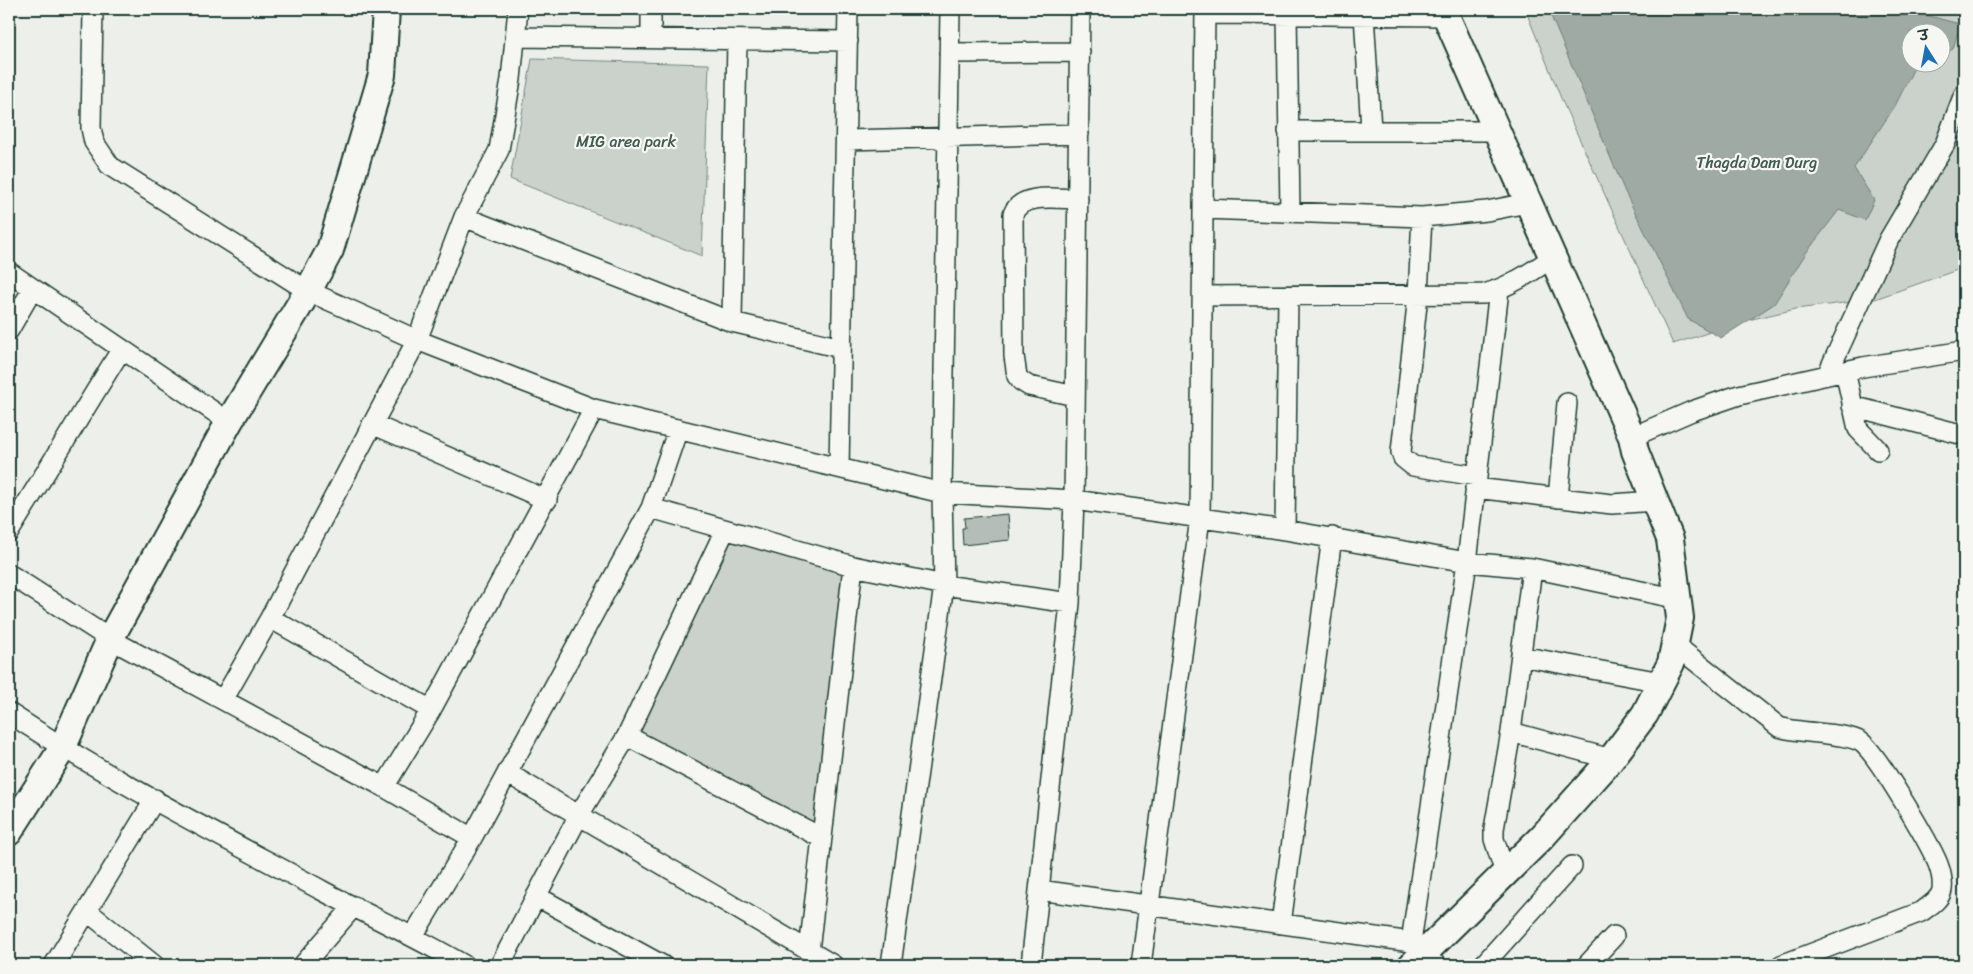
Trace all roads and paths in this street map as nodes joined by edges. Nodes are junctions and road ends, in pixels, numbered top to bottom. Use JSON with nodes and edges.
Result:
{"nodes":[{"id":1,"x":92,"y":9,"type":"edge"},
{"id":2,"x":386,"y":9,"type":"edge"},
{"id":3,"x":518,"y":9,"type":"edge"},
{"id":4,"x":651,"y":9,"type":"edge"},
{"id":5,"x":848,"y":9,"type":"edge"},
{"id":6,"x":950,"y":9,"type":"edge"},
{"id":7,"x":1080,"y":9,"type":"edge"},
{"id":8,"x":1205,"y":11,"type":"edge"},
{"id":9,"x":1445,"y":12,"type":"edge"},
{"id":10,"x":1287,"y":14,"type":"junction"},
{"id":11,"x":1364,"y":14,"type":"junction"},
{"id":12,"x":515,"y":37,"type":"junction"},
{"id":13,"x":651,"y":38,"type":"junction"},
{"id":14,"x":737,"y":40,"type":"junction"},
{"id":15,"x":848,"y":41,"type":"junction"},
{"id":16,"x":1080,"y":52,"type":"junction"},
{"id":17,"x":949,"y":53,"type":"junction"},
{"id":18,"x":1964,"y":94,"type":"edge"},
{"id":19,"x":1371,"y":130,"type":"junction"},
{"id":20,"x":1288,"y":131,"type":"junction"},
{"id":21,"x":1496,"y":131,"type":"junction"},
{"id":22,"x":1079,"y":134,"type":"junction"},
{"id":23,"x":948,"y":139,"type":"junction"},
{"id":24,"x":846,"y":140,"type":"junction"},
{"id":25,"x":1078,"y":199,"type":"junction"},
{"id":26,"x":1527,"y":203,"type":"junction"},
{"id":27,"x":1204,"y":209,"type":"junction"},
{"id":28,"x":1290,"y":211,"type":"junction"},
{"id":29,"x":464,"y":217,"type":"junction"},
{"id":30,"x":1422,"y":217,"type":"junction"},
{"id":31,"x":1552,"y":258,"type":"junction"},
{"id":32,"x":9,"y":272,"type":"edge"},
{"id":33,"x":32,"y":290,"type":"junction"},
{"id":34,"x":1499,"y":290,"type":"junction"},
{"id":35,"x":308,"y":291,"type":"junction"},
{"id":36,"x":1418,"y":295,"type":"junction"},
{"id":37,"x":1204,"y":296,"type":"junction"},
{"id":38,"x":1288,"y":296,"type":"junction"},
{"id":39,"x":732,"y":322,"type":"junction"},
{"id":40,"x":9,"y":330,"type":"edge"},
{"id":41,"x":417,"y":340,"type":"junction"},
{"id":42,"x":842,"y":348,"type":"junction"},
{"id":43,"x":121,"y":350,"type":"junction"},
{"id":44,"x":1964,"y":351,"type":"edge"},
{"id":45,"x":1836,"y":373,"type":"junction"},
{"id":46,"x":1076,"y":396,"type":"junction"},
{"id":47,"x":1567,"y":404,"type":"dead end"},
{"id":48,"x":1852,"y":406,"type":"junction"},
{"id":49,"x":594,"y":409,"type":"junction"},
{"id":50,"x":229,"y":422,"type":"junction"},
{"id":51,"x":372,"y":424,"type":"junction"},
{"id":52,"x":678,"y":429,"type":"junction"},
{"id":53,"x":1964,"y":435,"type":"edge"},
{"id":54,"x":1632,"y":437,"type":"junction"},
{"id":55,"x":1878,"y":450,"type":"dead end"},
{"id":56,"x":839,"y":467,"type":"junction"},
{"id":57,"x":1476,"y":482,"type":"junction"},
{"id":58,"x":942,"y":492,"type":"junction"},
{"id":59,"x":1558,"y":498,"type":"junction"},
{"id":60,"x":547,"y":500,"type":"junction"},
{"id":61,"x":1074,"y":500,"type":"junction"},
{"id":62,"x":1655,"y":501,"type":"junction"},
{"id":63,"x":651,"y":508,"type":"junction"},
{"id":64,"x":1200,"y":518,"type":"junction"},
{"id":65,"x":725,"y":530,"type":"junction"},
{"id":66,"x":1285,"y":530,"type":"junction"},
{"id":67,"x":9,"y":532,"type":"edge"},
{"id":68,"x":1332,"y":537,"type":"junction"},
{"id":69,"x":1467,"y":562,"type":"junction"},
{"id":70,"x":853,"y":566,"type":"junction"},
{"id":71,"x":1532,"y":568,"type":"junction"},
{"id":72,"x":9,"y":574,"type":"edge"},
{"id":73,"x":944,"y":585,"type":"junction"},
{"id":74,"x":1679,"y":599,"type":"junction"},
{"id":75,"x":1070,"y":603,"type":"junction"},
{"id":76,"x":270,"y":618,"type":"junction"},
{"id":77,"x":110,"y":639,"type":"junction"},
{"id":78,"x":1675,"y":645,"type":"junction"},
{"id":79,"x":1521,"y":656,"type":"junction"},
{"id":80,"x":1662,"y":682,"type":"junction"},
{"id":81,"x":223,"y":700,"type":"junction"},
{"id":82,"x":431,"y":710,"type":"junction"},
{"id":83,"x":9,"y":714,"type":"edge"},
{"id":84,"x":1511,"y":732,"type":"junction"},
{"id":85,"x":627,"y":736,"type":"junction"},
{"id":86,"x":62,"y":749,"type":"junction"},
{"id":87,"x":1611,"y":759,"type":"junction"},
{"id":88,"x":507,"y":773,"type":"junction"},
{"id":89,"x":384,"y":787,"type":"junction"},
{"id":90,"x":155,"y":799,"type":"junction"},
{"id":91,"x":579,"y":815,"type":"junction"},
{"id":92,"x":9,"y":832,"type":"edge"},
{"id":93,"x":472,"y":838,"type":"junction"},
{"id":94,"x":822,"y":838,"type":"junction"},
{"id":95,"x":1572,"y":866,"type":"dead end"},
{"id":96,"x":1505,"y":873,"type":"junction"},
{"id":97,"x":1039,"y":890,"type":"junction"},
{"id":98,"x":536,"y":896,"type":"junction"},
{"id":99,"x":1149,"y":905,"type":"junction"},
{"id":100,"x":354,"y":906,"type":"junction"},
{"id":101,"x":87,"y":911,"type":"junction"},
{"id":102,"x":1281,"y":924,"type":"junction"},
{"id":103,"x":413,"y":936,"type":"junction"},
{"id":104,"x":1614,"y":936,"type":"dead end"},
{"id":105,"x":809,"y":951,"type":"junction"},
{"id":106,"x":1422,"y":955,"type":"edge"},
{"id":107,"x":61,"y":963,"type":"edge"},
{"id":108,"x":460,"y":964,"type":"edge"},
{"id":109,"x":154,"y":965,"type":"edge"},
{"id":110,"x":303,"y":965,"type":"edge"},
{"id":111,"x":500,"y":965,"type":"edge"},
{"id":112,"x":662,"y":965,"type":"edge"},
{"id":113,"x":833,"y":965,"type":"edge"},
{"id":114,"x":891,"y":965,"type":"edge"},
{"id":115,"x":1031,"y":965,"type":"edge"},
{"id":116,"x":1141,"y":965,"type":"edge"},
{"id":117,"x":1483,"y":965,"type":"edge"},
{"id":118,"x":1587,"y":965,"type":"edge"},
{"id":119,"x":1781,"y":965,"type":"edge"}],
"edges":[{"from":1,"to":35,"type":"street"},
{"from":2,"to":35,"type":"street"},
{"from":3,"to":12,"type":"street"},
{"from":4,"to":13,"type":"street"},
{"from":5,"to":15,"type":"street"},
{"from":6,"to":17,"type":"street"},
{"from":7,"to":16,"type":"street"},
{"from":8,"to":10,"type":"street"},
{"from":8,"to":27,"type":"street"},
{"from":9,"to":11,"type":"street"},
{"from":9,"to":21,"type":"street"},
{"from":10,"to":11,"type":"street"},
{"from":10,"to":20,"type":"street"},
{"from":11,"to":19,"type":"street"},
{"from":12,"to":13,"type":"street"},
{"from":12,"to":29,"type":"street"},
{"from":13,"to":14,"type":"street"},
{"from":14,"to":15,"type":"street"},
{"from":14,"to":39,"type":"street"},
{"from":15,"to":24,"type":"street"},
{"from":16,"to":17,"type":"street"},
{"from":16,"to":22,"type":"street"},
{"from":17,"to":23,"type":"street"},
{"from":18,"to":45,"type":"street"},
{"from":19,"to":20,"type":"street"},
{"from":19,"to":21,"type":"street"},
{"from":20,"to":28,"type":"street"},
{"from":21,"to":26,"type":"street"},
{"from":22,"to":23,"type":"street"},
{"from":22,"to":25,"type":"street"},
{"from":23,"to":24,"type":"street"},
{"from":23,"to":58,"type":"street"},
{"from":24,"to":42,"type":"street"},
{"from":25,"to":46,"type":"street"},
{"from":25,"to":46,"type":"street"},
{"from":26,"to":30,"type":"street"},
{"from":26,"to":31,"type":"street"},
{"from":27,"to":28,"type":"street"},
{"from":27,"to":37,"type":"street"},
{"from":28,"to":30,"type":"street"},
{"from":29,"to":39,"type":"street"},
{"from":29,"to":41,"type":"street"},
{"from":30,"to":36,"type":"street"},
{"from":31,"to":34,"type":"street"},
{"from":31,"to":54,"type":"street"},
{"from":32,"to":33,"type":"street"},
{"from":33,"to":40,"type":"street"},
{"from":33,"to":43,"type":"street"},
{"from":34,"to":36,"type":"street"},
{"from":34,"to":57,"type":"street"},
{"from":35,"to":41,"type":"street"},
{"from":35,"to":50,"type":"street"},
{"from":36,"to":38,"type":"street"},
{"from":36,"to":57,"type":"street"},
{"from":37,"to":38,"type":"street"},
{"from":37,"to":64,"type":"street"},
{"from":38,"to":66,"type":"street"},
{"from":39,"to":42,"type":"street"},
{"from":41,"to":49,"type":"street"},
{"from":41,"to":51,"type":"street"},
{"from":42,"to":56,"type":"street"},
{"from":43,"to":50,"type":"street"},
{"from":43,"to":67,"type":"street"},
{"from":44,"to":45,"type":"street"},
{"from":45,"to":48,"type":"street"},
{"from":45,"to":54,"type":"street"},
{"from":46,"to":61,"type":"street"},
{"from":47,"to":59,"type":"street"},
{"from":48,"to":53,"type":"street"},
{"from":48,"to":55,"type":"street"},
{"from":49,"to":52,"type":"street"},
{"from":49,"to":60,"type":"street"},
{"from":50,"to":77,"type":"street"},
{"from":51,"to":60,"type":"street"},
{"from":51,"to":76,"type":"street"},
{"from":52,"to":56,"type":"street"},
{"from":52,"to":63,"type":"street"},
{"from":54,"to":62,"type":"street"},
{"from":56,"to":58,"type":"street"},
{"from":57,"to":59,"type":"street"},
{"from":57,"to":69,"type":"street"},
{"from":58,"to":61,"type":"street"},
{"from":58,"to":73,"type":"street"},
{"from":59,"to":62,"type":"street"},
{"from":60,"to":82,"type":"street"},
{"from":61,"to":64,"type":"street"},
{"from":61,"to":75,"type":"street"},
{"from":62,"to":74,"type":"street"},
{"from":63,"to":65,"type":"street"},
{"from":63,"to":88,"type":"street"},
{"from":64,"to":66,"type":"street"},
{"from":64,"to":99,"type":"street"},
{"from":65,"to":70,"type":"street"},
{"from":65,"to":85,"type":"street"},
{"from":66,"to":68,"type":"street"},
{"from":68,"to":69,"type":"street"},
{"from":68,"to":102,"type":"street"},
{"from":69,"to":71,"type":"street"},
{"from":69,"to":106,"type":"street"},
{"from":70,"to":73,"type":"street"},
{"from":70,"to":94,"type":"street"},
{"from":71,"to":74,"type":"street"},
{"from":71,"to":79,"type":"street"},
{"from":72,"to":77,"type":"street"},
{"from":73,"to":75,"type":"street"},
{"from":73,"to":114,"type":"street"},
{"from":74,"to":78,"type":"street"},
{"from":75,"to":97,"type":"street"},
{"from":76,"to":81,"type":"street"},
{"from":76,"to":82,"type":"street"},
{"from":77,"to":81,"type":"street"},
{"from":77,"to":86,"type":"street"},
{"from":78,"to":80,"type":"street"},
{"from":78,"to":119,"type":"street"},
{"from":79,"to":80,"type":"street"},
{"from":79,"to":84,"type":"street"},
{"from":80,"to":87,"type":"street"},
{"from":81,"to":89,"type":"street"},
{"from":82,"to":89,"type":"street"},
{"from":83,"to":86,"type":"street"},
{"from":84,"to":87,"type":"street"},
{"from":84,"to":96,"type":"street"},
{"from":85,"to":91,"type":"street"},
{"from":85,"to":94,"type":"street"},
{"from":86,"to":90,"type":"street"},
{"from":86,"to":92,"type":"street"},
{"from":87,"to":96,"type":"street"},
{"from":88,"to":91,"type":"street"},
{"from":88,"to":93,"type":"street"},
{"from":89,"to":93,"type":"street"},
{"from":90,"to":100,"type":"street"},
{"from":90,"to":101,"type":"street"},
{"from":91,"to":98,"type":"street"},
{"from":91,"to":105,"type":"street"},
{"from":93,"to":103,"type":"street"},
{"from":94,"to":105,"type":"street"},
{"from":95,"to":117,"type":"street"},
{"from":96,"to":106,"type":"street"},
{"from":97,"to":99,"type":"street"},
{"from":97,"to":115,"type":"street"},
{"from":98,"to":111,"type":"street"},
{"from":98,"to":112,"type":"street"},
{"from":99,"to":102,"type":"street"},
{"from":99,"to":116,"type":"street"},
{"from":100,"to":103,"type":"street"},
{"from":100,"to":110,"type":"street"},
{"from":101,"to":107,"type":"street"},
{"from":101,"to":109,"type":"street"},
{"from":102,"to":106,"type":"street"},
{"from":103,"to":108,"type":"street"},
{"from":104,"to":118,"type":"street"},
{"from":105,"to":113,"type":"street"}]}
